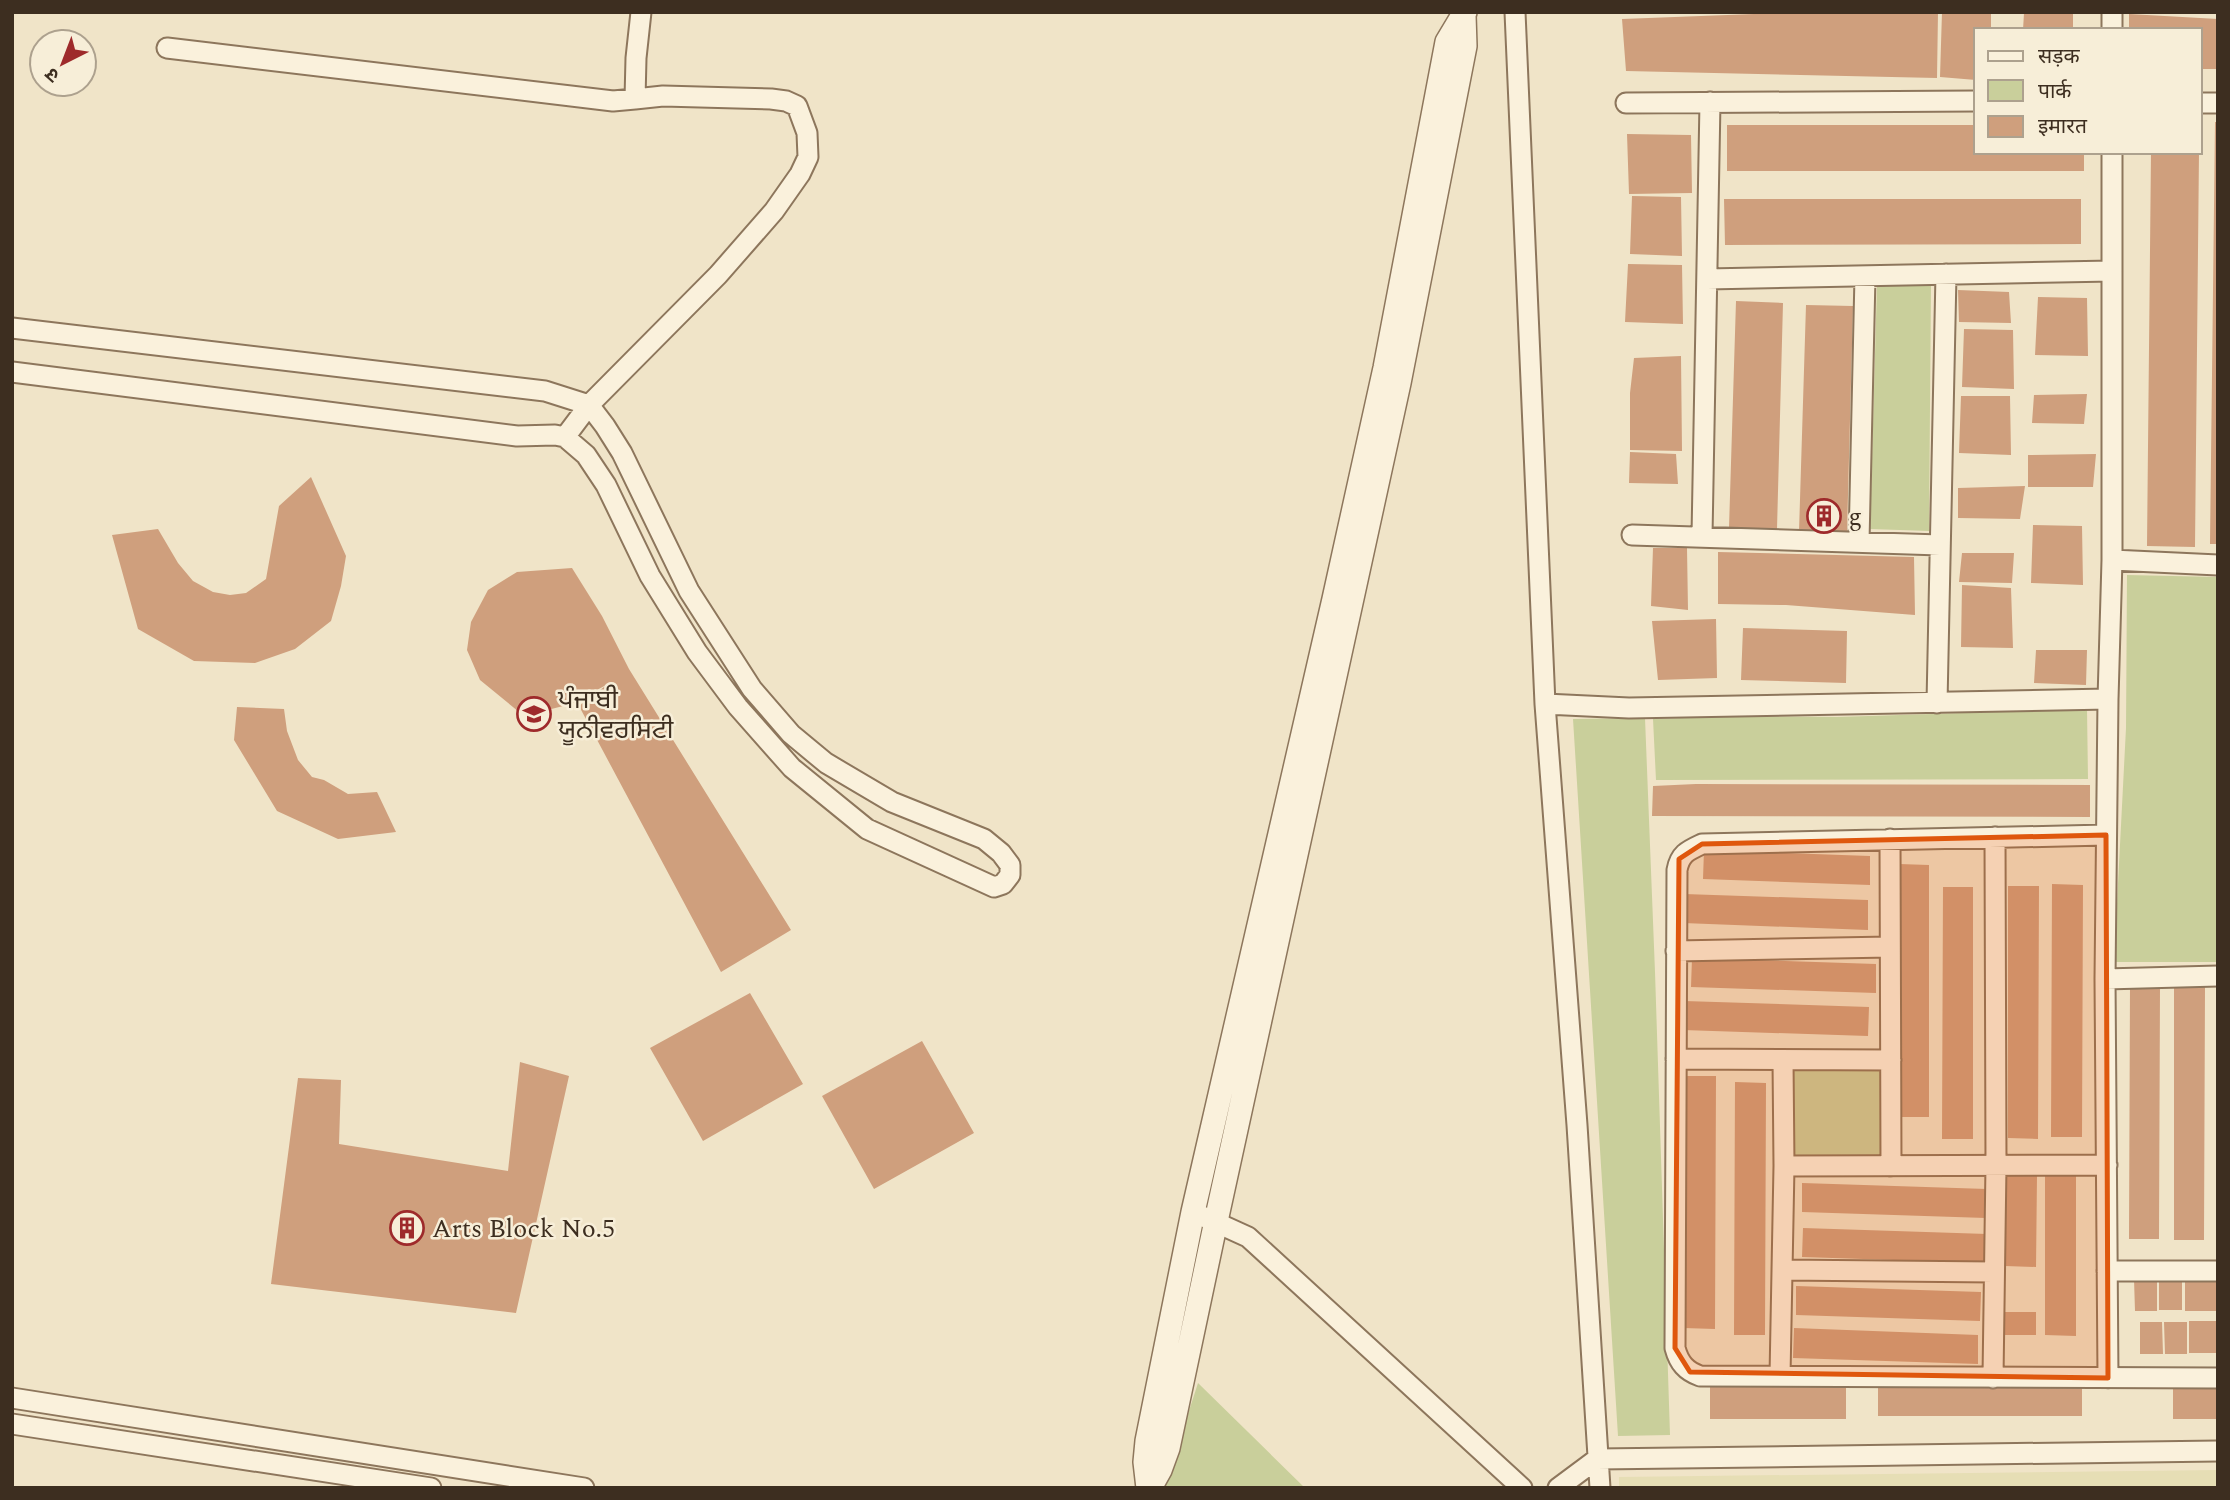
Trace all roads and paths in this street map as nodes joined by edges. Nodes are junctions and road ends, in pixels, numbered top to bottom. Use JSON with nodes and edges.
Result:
{"nodes":[{"id":1,"x":641,"y":12,"type":"edge"},
{"id":2,"x":1515,"y":12,"type":"edge"},
{"id":3,"x":1464,"y":14,"type":"edge"},
{"id":4,"x":167,"y":48,"type":"dead end"},
{"id":5,"x":635,"y":99,"type":"junction"},
{"id":6,"x":1974,"y":101,"type":"edge"},
{"id":7,"x":1710,"y":102,"type":"junction"},
{"id":8,"x":1626,"y":103,"type":"dead end"},
{"id":9,"x":2112,"y":154,"type":"edge"},
{"id":10,"x":1424,"y":209,"type":"junction"},
{"id":11,"x":2112,"y":271,"type":"junction"},
{"id":12,"x":1946,"y":274,"type":"junction"},
{"id":13,"x":1865,"y":276,"type":"junction"},
{"id":14,"x":1707,"y":279,"type":"junction"},
{"id":15,"x":12,"y":328,"type":"edge"},
{"id":16,"x":12,"y":372,"type":"edge"},
{"id":17,"x":589,"y":405,"type":"junction"},
{"id":18,"x":565,"y":437,"type":"junction"},
{"id":19,"x":1632,"y":535,"type":"dead end"},
{"id":20,"x":1702,"y":536,"type":"junction"},
{"id":21,"x":1859,"y":542,"type":"junction"},
{"id":22,"x":1940,"y":545,"type":"junction"},
{"id":23,"x":2112,"y":560,"type":"junction"},
{"id":24,"x":2218,"y":565,"type":"edge"},
{"id":25,"x":2108,"y":699,"type":"junction"},
{"id":26,"x":1937,"y":703,"type":"junction"},
{"id":27,"x":1545,"y":704,"type":"junction"},
{"id":28,"x":2106,"y":835,"type":"junction"},
{"id":29,"x":1995,"y":837,"type":"junction"},
{"id":30,"x":1890,"y":839,"type":"junction"},
{"id":31,"x":1890,"y":947,"type":"junction"},
{"id":32,"x":1676,"y":951,"type":"junction"},
{"id":33,"x":2218,"y":976,"type":"edge"},
{"id":34,"x":2105,"y":979,"type":"junction"},
{"id":35,"x":1676,"y":1059,"type":"junction"},
{"id":36,"x":1783,"y":1060,"type":"junction"},
{"id":37,"x":1891,"y":1060,"type":"junction"},
{"id":38,"x":2107,"y":1165,"type":"junction"},
{"id":39,"x":1784,"y":1166,"type":"junction"},
{"id":40,"x":1891,"y":1166,"type":"junction"},
{"id":41,"x":1996,"y":1166,"type":"junction"},
{"id":42,"x":1193,"y":1212,"type":"junction"},
{"id":43,"x":1216,"y":1221,"type":"junction"},
{"id":44,"x":1782,"y":1270,"type":"junction"},
{"id":45,"x":2108,"y":1271,"type":"junction"},
{"id":46,"x":2218,"y":1271,"type":"edge"},
{"id":47,"x":1994,"y":1272,"type":"junction"},
{"id":48,"x":1780,"y":1376,"type":"junction"},
{"id":49,"x":1993,"y":1377,"type":"junction"},
{"id":50,"x":2108,"y":1378,"type":"junction"},
{"id":51,"x":2218,"y":1378,"type":"edge"},
{"id":52,"x":12,"y":1398,"type":"edge"},
{"id":53,"x":12,"y":1424,"type":"edge"},
{"id":54,"x":2218,"y":1451,"type":"edge"},
{"id":55,"x":1597,"y":1459,"type":"junction"},
{"id":56,"x":464,"y":1478,"type":"edge"},
{"id":57,"x":431,"y":1488,"type":"edge"},
{"id":58,"x":584,"y":1488,"type":"edge"},
{"id":59,"x":1149,"y":1488,"type":"edge"},
{"id":60,"x":1522,"y":1488,"type":"edge"},
{"id":61,"x":1558,"y":1488,"type":"edge"},
{"id":62,"x":1600,"y":1488,"type":"edge"}],
"edges":[{"from":1,"to":5,"type":"street"},
{"from":2,"to":27,"type":"street"},
{"from":3,"to":10,"type":"street"},
{"from":4,"to":5,"type":"street"},
{"from":5,"to":17,"type":"street"},
{"from":6,"to":7,"type":"street"},
{"from":7,"to":8,"type":"street"},
{"from":7,"to":14,"type":"street"},
{"from":9,"to":11,"type":"street"},
{"from":10,"to":42,"type":"street"},
{"from":10,"to":43,"type":"street"},
{"from":11,"to":12,"type":"street"},
{"from":11,"to":23,"type":"street"},
{"from":12,"to":13,"type":"street"},
{"from":12,"to":22,"type":"street"},
{"from":13,"to":14,"type":"street"},
{"from":13,"to":21,"type":"street"},
{"from":14,"to":20,"type":"street"},
{"from":15,"to":17,"type":"street"},
{"from":16,"to":18,"type":"street"},
{"from":17,"to":18,"type":"street"},
{"from":17,"to":18,"type":"street"},
{"from":19,"to":20,"type":"street"},
{"from":20,"to":21,"type":"street"},
{"from":21,"to":22,"type":"street"},
{"from":22,"to":26,"type":"street"},
{"from":23,"to":24,"type":"street"},
{"from":23,"to":25,"type":"street"},
{"from":25,"to":26,"type":"street"},
{"from":25,"to":28,"type":"street"},
{"from":26,"to":27,"type":"street"},
{"from":27,"to":55,"type":"street"},
{"from":28,"to":29,"type":"street"},
{"from":28,"to":34,"type":"street"},
{"from":29,"to":30,"type":"street"},
{"from":29,"to":41,"type":"street"},
{"from":30,"to":31,"type":"street"},
{"from":30,"to":32,"type":"street"},
{"from":31,"to":32,"type":"street"},
{"from":31,"to":37,"type":"street"},
{"from":32,"to":35,"type":"street"},
{"from":33,"to":34,"type":"street"},
{"from":34,"to":38,"type":"street"},
{"from":35,"to":36,"type":"street"},
{"from":35,"to":48,"type":"street"},
{"from":36,"to":37,"type":"street"},
{"from":36,"to":39,"type":"street"},
{"from":37,"to":40,"type":"street"},
{"from":38,"to":41,"type":"street"},
{"from":38,"to":45,"type":"street"},
{"from":39,"to":40,"type":"street"},
{"from":39,"to":44,"type":"street"},
{"from":40,"to":41,"type":"street"},
{"from":41,"to":47,"type":"street"},
{"from":42,"to":43,"type":"street"},
{"from":42,"to":59,"type":"street"},
{"from":43,"to":59,"type":"street"},
{"from":43,"to":60,"type":"street"},
{"from":44,"to":47,"type":"street"},
{"from":44,"to":48,"type":"street"},
{"from":45,"to":46,"type":"street"},
{"from":45,"to":50,"type":"street"},
{"from":47,"to":49,"type":"street"},
{"from":48,"to":49,"type":"street"},
{"from":49,"to":50,"type":"street"},
{"from":50,"to":51,"type":"street"},
{"from":52,"to":56,"type":"street"},
{"from":53,"to":57,"type":"street"},
{"from":54,"to":55,"type":"street"},
{"from":55,"to":61,"type":"street"},
{"from":55,"to":62,"type":"street"},
{"from":56,"to":58,"type":"street"}]}
